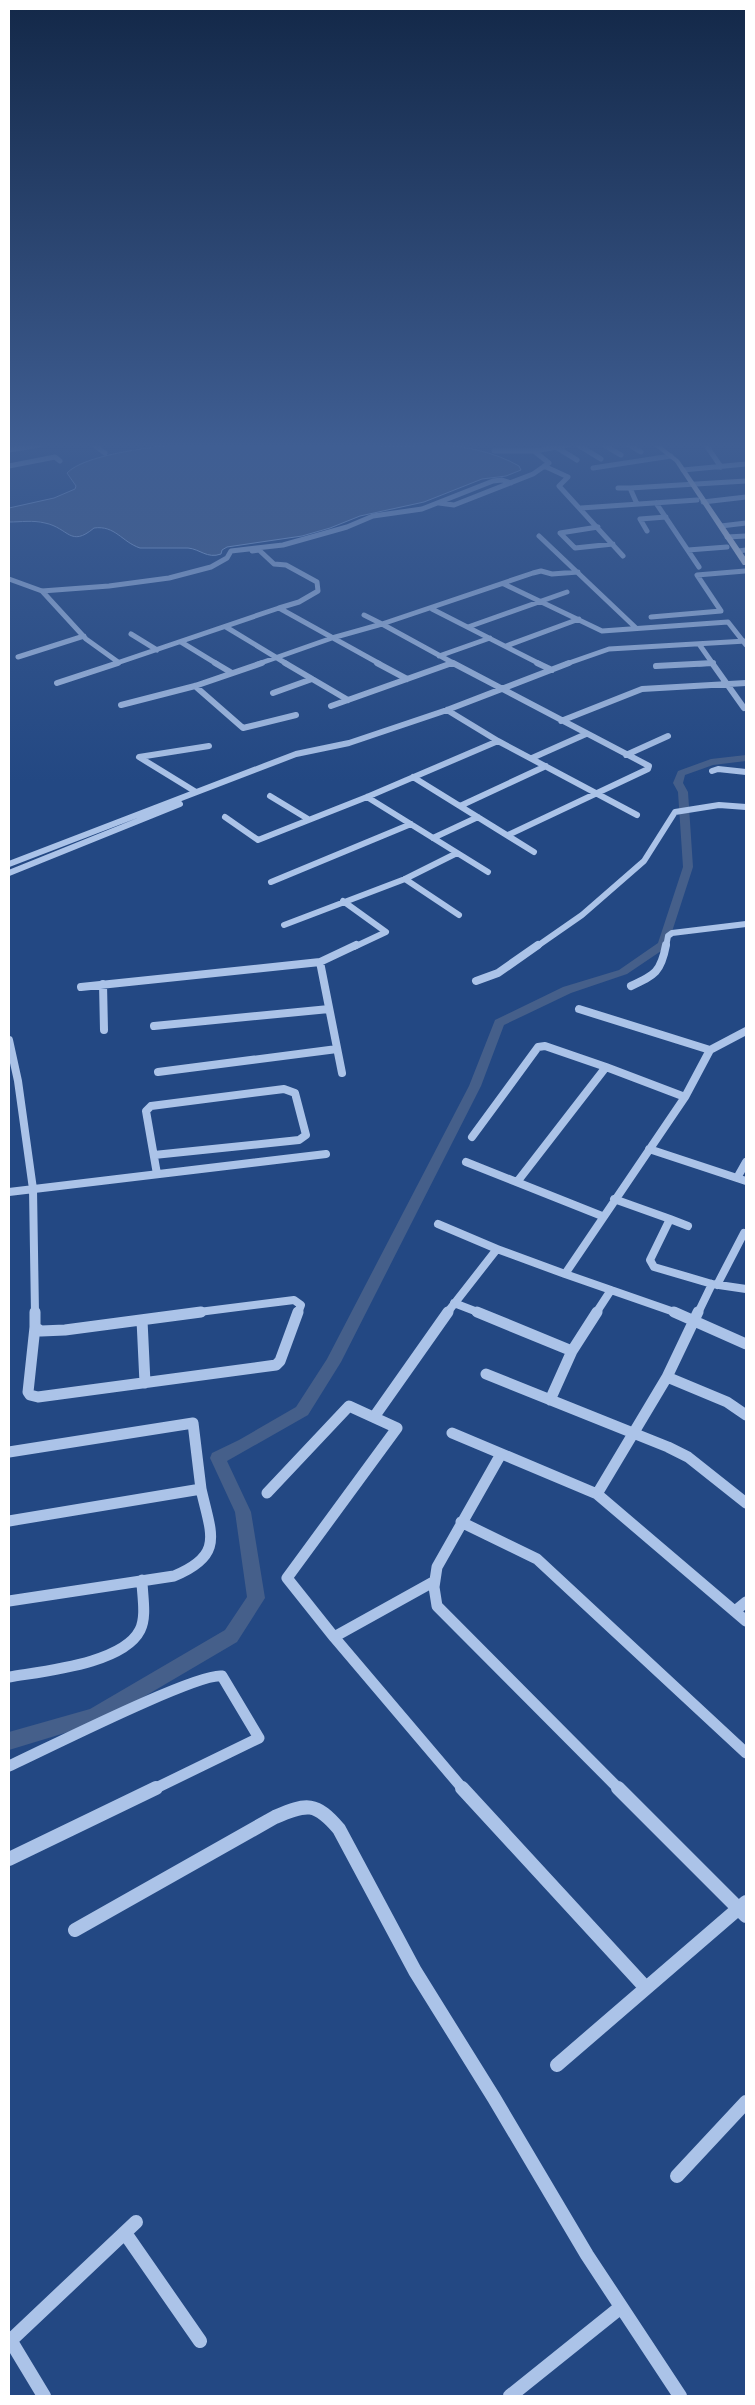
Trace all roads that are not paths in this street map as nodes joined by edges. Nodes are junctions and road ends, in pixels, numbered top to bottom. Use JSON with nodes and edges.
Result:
{"nodes":[{"id":1,"x":228,"y":557,"type":"edge"},
{"id":2,"x":267,"y":557,"type":"edge"},
{"id":3,"x":562,"y":557,"type":"edge"},
{"id":4,"x":692,"y":557,"type":"edge"},
{"id":5,"x":735,"y":557,"type":"edge"},
{"id":6,"x":699,"y":568,"type":"dead end"},
{"id":7,"x":746,"y":571,"type":"edge"},
{"id":8,"x":578,"y":572,"type":"junction"},
{"id":9,"x":9,"y":579,"type":"edge"},
{"id":10,"x":504,"y":584,"type":"junction"},
{"id":11,"x":42,"y":591,"type":"junction"},
{"id":12,"x":567,"y":592,"type":"dead end"},
{"id":13,"x":541,"y":602,"type":"junction"},
{"id":14,"x":279,"y":608,"type":"junction"},
{"id":15,"x":432,"y":609,"type":"junction"},
{"id":16,"x":364,"y":615,"type":"dead end"},
{"id":17,"x":652,"y":617,"type":"dead end"},
{"id":18,"x":578,"y":620,"type":"junction"},
{"id":19,"x":382,"y":624,"type":"junction"},
{"id":20,"x":226,"y":627,"type":"junction"},
{"id":21,"x":468,"y":627,"type":"junction"},
{"id":22,"x":636,"y":628,"type":"junction"},
{"id":23,"x":131,"y":634,"type":"dead end"},
{"id":24,"x":84,"y":636,"type":"junction"},
{"id":25,"x":332,"y":638,"type":"junction"},
{"id":26,"x":490,"y":638,"type":"junction"},
{"id":27,"x":180,"y":642,"type":"junction"},
{"id":28,"x":745,"y":643,"type":"edge"},
{"id":29,"x":699,"y":644,"type":"junction"},
{"id":30,"x":506,"y":646,"type":"junction"},
{"id":31,"x":609,"y":649,"type":"junction"},
{"id":32,"x":157,"y":650,"type":"junction"},
{"id":33,"x":439,"y":656,"type":"junction"},
{"id":34,"x":18,"y":657,"type":"dead end"},
{"id":35,"x":276,"y":657,"type":"junction"},
{"id":36,"x":118,"y":662,"type":"junction"},
{"id":37,"x":452,"y":663,"type":"junction"},
{"id":38,"x":713,"y":663,"type":"junction"},
{"id":39,"x":656,"y":666,"type":"dead end"},
{"id":40,"x":552,"y":670,"type":"junction"},
{"id":41,"x":232,"y":673,"type":"junction"},
{"id":42,"x":312,"y":679,"type":"junction"},
{"id":43,"x":407,"y":679,"type":"junction"},
{"id":44,"x":57,"y":682,"type":"dead end"},
{"id":45,"x":746,"y":683,"type":"edge"},
{"id":46,"x":728,"y":684,"type":"junction"},
{"id":47,"x":195,"y":686,"type":"junction"},
{"id":48,"x":504,"y":691,"type":"junction"},
{"id":49,"x":273,"y":693,"type":"dead end"},
{"id":50,"x":348,"y":700,"type":"junction"},
{"id":51,"x":121,"y":705,"type":"dead end"},
{"id":52,"x":331,"y":706,"type":"dead end"},
{"id":53,"x":744,"y":708,"type":"dead end"},
{"id":54,"x":449,"y":712,"type":"junction"},
{"id":55,"x":296,"y":715,"type":"dead end"},
{"id":56,"x":561,"y":721,"type":"junction"},
{"id":57,"x":586,"y":734,"type":"junction"},
{"id":58,"x":668,"y":736,"type":"dead end"},
{"id":59,"x":498,"y":741,"type":"junction"},
{"id":60,"x":209,"y":746,"type":"dead end"},
{"id":61,"x":348,"y":746,"type":"junction"},
{"id":62,"x":626,"y":755,"type":"junction"},
{"id":63,"x":532,"y":758,"type":"junction"},
{"id":64,"x":546,"y":766,"type":"junction"},
{"id":65,"x":712,"y":771,"type":"dead end"},
{"id":66,"x":746,"y":772,"type":"edge"},
{"id":67,"x":413,"y":777,"type":"junction"},
{"id":68,"x":196,"y":792,"type":"junction"},
{"id":69,"x":596,"y":793,"type":"junction"},
{"id":70,"x":270,"y":796,"type":"dead end"},
{"id":71,"x":368,"y":797,"type":"junction"},
{"id":72,"x":460,"y":806,"type":"junction"},
{"id":73,"x":746,"y":807,"type":"edge"},
{"id":74,"x":637,"y":815,"type":"dead end"},
{"id":75,"x":225,"y":817,"type":"dead end"},
{"id":76,"x":478,"y":817,"type":"junction"},
{"id":77,"x":308,"y":819,"type":"junction"},
{"id":78,"x":410,"y":824,"type":"junction"},
{"id":79,"x":508,"y":835,"type":"junction"},
{"id":80,"x":434,"y":838,"type":"junction"},
{"id":81,"x":534,"y":852,"type":"dead end"},
{"id":82,"x":458,"y":853,"type":"junction"},
{"id":83,"x":9,"y":864,"type":"edge"},
{"id":84,"x":488,"y":872,"type":"dead end"},
{"id":85,"x":9,"y":873,"type":"edge"},
{"id":86,"x":405,"y":879,"type":"junction"},
{"id":87,"x":271,"y":882,"type":"dead end"},
{"id":88,"x":343,"y":901,"type":"junction"},
{"id":89,"x":459,"y":915,"type":"dead end"},
{"id":90,"x":746,"y":924,"type":"edge"},
{"id":91,"x":284,"y":925,"type":"dead end"},
{"id":92,"x":320,"y":962,"type":"junction"},
{"id":93,"x":476,"y":981,"type":"dead end"},
{"id":94,"x":103,"y":984,"type":"junction"},
{"id":95,"x":631,"y":986,"type":"dead end"},
{"id":96,"x":81,"y":987,"type":"dead end"},
{"id":97,"x":329,"y":1009,"type":"junction"},
{"id":98,"x":579,"y":1009,"type":"dead end"},
{"id":99,"x":154,"y":1026,"type":"dead end"},
{"id":100,"x":104,"y":1030,"type":"dead end"},
{"id":101,"x":746,"y":1031,"type":"edge"},
{"id":102,"x":9,"y":1040,"type":"edge"},
{"id":103,"x":337,"y":1049,"type":"junction"},
{"id":104,"x":710,"y":1050,"type":"junction"},
{"id":105,"x":606,"y":1067,"type":"junction"},
{"id":106,"x":158,"y":1072,"type":"dead end"},
{"id":107,"x":342,"y":1072,"type":"dead end"},
{"id":108,"x":685,"y":1097,"type":"junction"},
{"id":109,"x":472,"y":1137,"type":"dead end"},
{"id":110,"x":649,"y":1149,"type":"junction"},
{"id":111,"x":326,"y":1154,"type":"dead end"},
{"id":112,"x":154,"y":1155,"type":"junction"},
{"id":113,"x":466,"y":1162,"type":"dead end"},
{"id":114,"x":746,"y":1162,"type":"edge"},
{"id":115,"x":157,"y":1174,"type":"junction"},
{"id":116,"x":737,"y":1178,"type":"junction"},
{"id":117,"x":746,"y":1181,"type":"edge"},
{"id":118,"x":517,"y":1182,"type":"junction"},
{"id":119,"x":33,"y":1189,"type":"junction"},
{"id":120,"x":9,"y":1192,"type":"edge"},
{"id":121,"x":614,"y":1199,"type":"junction"},
{"id":122,"x":602,"y":1216,"type":"junction"},
{"id":123,"x":670,"y":1219,"type":"junction"},
{"id":124,"x":438,"y":1224,"type":"dead end"},
{"id":125,"x":688,"y":1226,"type":"dead end"},
{"id":126,"x":744,"y":1233,"type":"dead end"},
{"id":127,"x":496,"y":1249,"type":"junction"},
{"id":128,"x":565,"y":1274,"type":"junction"},
{"id":129,"x":714,"y":1284,"type":"junction"},
{"id":130,"x":611,"y":1290,"type":"junction"},
{"id":131,"x":746,"y":1290,"type":"edge"},
{"id":132,"x":454,"y":1303,"type":"junction"},
{"id":133,"x":694,"y":1319,"type":"junction"},
{"id":134,"x":142,"y":1320,"type":"junction"},
{"id":135,"x":35,"y":1327,"type":"junction"},
{"id":136,"x":746,"y":1344,"type":"edge"},
{"id":137,"x":572,"y":1351,"type":"junction"},
{"id":138,"x":486,"y":1374,"type":"dead end"},
{"id":139,"x":667,"y":1377,"type":"junction"},
{"id":140,"x":145,"y":1383,"type":"junction"},
{"id":141,"x":550,"y":1400,"type":"junction"},
{"id":142,"x":746,"y":1415,"type":"edge"},
{"id":143,"x":374,"y":1417,"type":"junction"},
{"id":144,"x":452,"y":1433,"type":"dead end"},
{"id":145,"x":633,"y":1434,"type":"junction"},
{"id":146,"x":9,"y":1452,"type":"edge"},
{"id":147,"x":501,"y":1454,"type":"junction"},
{"id":148,"x":201,"y":1489,"type":"junction"},
{"id":149,"x":267,"y":1494,"type":"dead end"},
{"id":150,"x":597,"y":1494,"type":"junction"},
{"id":151,"x":746,"y":1503,"type":"edge"},
{"id":152,"x":9,"y":1521,"type":"edge"},
{"id":153,"x":461,"y":1522,"type":"junction"},
{"id":154,"x":142,"y":1580,"type":"junction"},
{"id":155,"x":433,"y":1582,"type":"junction"},
{"id":156,"x":9,"y":1600,"type":"edge"},
{"id":157,"x":746,"y":1602,"type":"edge"},
{"id":158,"x":735,"y":1612,"type":"junction"},
{"id":159,"x":746,"y":1621,"type":"edge"},
{"id":160,"x":334,"y":1637,"type":"junction"},
{"id":161,"x":9,"y":1677,"type":"edge"},
{"id":162,"x":746,"y":1753,"type":"edge"},
{"id":163,"x":9,"y":1766,"type":"edge"},
{"id":164,"x":9,"y":1859,"type":"edge"},
{"id":165,"x":744,"y":1909,"type":"edge"},
{"id":166,"x":75,"y":1930,"type":"dead end"},
{"id":167,"x":646,"y":1988,"type":"junction"},
{"id":168,"x":557,"y":2065,"type":"dead end"},
{"id":169,"x":746,"y":2102,"type":"edge"},
{"id":170,"x":677,"y":2176,"type":"dead end"},
{"id":171,"x":136,"y":2222,"type":"dead end"},
{"id":172,"x":125,"y":2233,"type":"junction"},
{"id":173,"x":621,"y":2307,"type":"junction"},
{"id":174,"x":9,"y":2340,"type":"edge"},
{"id":175,"x":200,"y":2341,"type":"dead end"},
{"id":176,"x":44,"y":2396,"type":"edge"},
{"id":177,"x":510,"y":2396,"type":"edge"},
{"id":178,"x":680,"y":2396,"type":"edge"}],
"edges":[{"from":1,"to":11,"type":"street"},
{"from":2,"to":14,"type":"street"},
{"from":3,"to":8,"type":"street"},
{"from":4,"to":6,"type":"street"},
{"from":5,"to":7,"type":"main road"},
{"from":7,"to":17,"type":"street"},
{"from":8,"to":10,"type":"street"},
{"from":8,"to":22,"type":"street"},
{"from":9,"to":11,"type":"street"},
{"from":10,"to":13,"type":"street"},
{"from":10,"to":15,"type":"street"},
{"from":11,"to":24,"type":"street"},
{"from":12,"to":13,"type":"street"},
{"from":13,"to":18,"type":"street"},
{"from":13,"to":21,"type":"street"},
{"from":14,"to":20,"type":"street"},
{"from":14,"to":25,"type":"street"},
{"from":15,"to":19,"type":"street"},
{"from":15,"to":21,"type":"street"},
{"from":16,"to":19,"type":"street"},
{"from":18,"to":22,"type":"street"},
{"from":18,"to":30,"type":"street"},
{"from":19,"to":25,"type":"street"},
{"from":19,"to":33,"type":"street"},
{"from":20,"to":27,"type":"street"},
{"from":20,"to":35,"type":"street"},
{"from":21,"to":26,"type":"street"},
{"from":22,"to":28,"type":"street"},
{"from":23,"to":32,"type":"street"},
{"from":24,"to":34,"type":"street"},
{"from":24,"to":36,"type":"street"},
{"from":25,"to":35,"type":"street"},
{"from":25,"to":43,"type":"street"},
{"from":26,"to":30,"type":"street"},
{"from":26,"to":33,"type":"street"},
{"from":27,"to":32,"type":"street"},
{"from":27,"to":41,"type":"street"},
{"from":28,"to":29,"type":"street"},
{"from":29,"to":31,"type":"street"},
{"from":29,"to":38,"type":"street"},
{"from":30,"to":40,"type":"street"},
{"from":31,"to":40,"type":"street"},
{"from":31,"to":48,"type":"street"},
{"from":32,"to":36,"type":"street"},
{"from":33,"to":37,"type":"street"},
{"from":35,"to":41,"type":"street"},
{"from":35,"to":42,"type":"street"},
{"from":36,"to":44,"type":"street"},
{"from":37,"to":43,"type":"street"},
{"from":37,"to":48,"type":"street"},
{"from":38,"to":39,"type":"street"},
{"from":38,"to":46,"type":"street"},
{"from":40,"to":48,"type":"street"},
{"from":41,"to":47,"type":"street"},
{"from":42,"to":49,"type":"street"},
{"from":42,"to":50,"type":"street"},
{"from":43,"to":50,"type":"street"},
{"from":45,"to":46,"type":"street"},
{"from":46,"to":53,"type":"street"},
{"from":46,"to":56,"type":"street"},
{"from":47,"to":51,"type":"street"},
{"from":47,"to":55,"type":"street"},
{"from":48,"to":54,"type":"street"},
{"from":48,"to":56,"type":"street"},
{"from":50,"to":52,"type":"street"},
{"from":54,"to":59,"type":"street"},
{"from":54,"to":61,"type":"street"},
{"from":56,"to":57,"type":"street"},
{"from":57,"to":62,"type":"street"},
{"from":57,"to":63,"type":"street"},
{"from":58,"to":62,"type":"street"},
{"from":59,"to":63,"type":"street"},
{"from":59,"to":67,"type":"street"},
{"from":60,"to":68,"type":"street"},
{"from":61,"to":68,"type":"street"},
{"from":61,"to":85,"type":"street"},
{"from":62,"to":69,"type":"street"},
{"from":63,"to":64,"type":"street"},
{"from":64,"to":69,"type":"street"},
{"from":64,"to":72,"type":"street"},
{"from":65,"to":66,"type":"street"},
{"from":67,"to":71,"type":"street"},
{"from":67,"to":72,"type":"street"},
{"from":68,"to":83,"type":"street"},
{"from":69,"to":74,"type":"street"},
{"from":69,"to":79,"type":"street"},
{"from":70,"to":77,"type":"street"},
{"from":71,"to":77,"type":"street"},
{"from":71,"to":78,"type":"street"},
{"from":72,"to":76,"type":"street"},
{"from":73,"to":93,"type":"street"},
{"from":75,"to":77,"type":"street"},
{"from":76,"to":79,"type":"street"},
{"from":76,"to":80,"type":"street"},
{"from":78,"to":80,"type":"street"},
{"from":78,"to":87,"type":"street"},
{"from":79,"to":81,"type":"street"},
{"from":80,"to":82,"type":"street"},
{"from":82,"to":84,"type":"street"},
{"from":82,"to":86,"type":"street"},
{"from":86,"to":88,"type":"street"},
{"from":86,"to":89,"type":"street"},
{"from":88,"to":91,"type":"street"},
{"from":88,"to":92,"type":"street"},
{"from":90,"to":95,"type":"street"},
{"from":92,"to":94,"type":"street"},
{"from":92,"to":97,"type":"street"},
{"from":94,"to":96,"type":"street"},
{"from":94,"to":100,"type":"street"},
{"from":97,"to":99,"type":"street"},
{"from":97,"to":103,"type":"street"},
{"from":98,"to":104,"type":"street"},
{"from":101,"to":104,"type":"street"},
{"from":102,"to":119,"type":"street"},
{"from":103,"to":106,"type":"street"},
{"from":103,"to":107,"type":"street"},
{"from":104,"to":108,"type":"street"},
{"from":105,"to":108,"type":"street"},
{"from":105,"to":109,"type":"street"},
{"from":105,"to":118,"type":"street"},
{"from":108,"to":110,"type":"street"},
{"from":110,"to":116,"type":"street"},
{"from":110,"to":121,"type":"street"},
{"from":111,"to":115,"type":"street"},
{"from":112,"to":112,"type":"street"},
{"from":112,"to":115,"type":"street"},
{"from":113,"to":118,"type":"street"},
{"from":114,"to":116,"type":"street"},
{"from":115,"to":119,"type":"street"},
{"from":116,"to":117,"type":"street"},
{"from":118,"to":122,"type":"street"},
{"from":119,"to":120,"type":"street"},
{"from":119,"to":135,"type":"street"},
{"from":121,"to":122,"type":"street"},
{"from":121,"to":123,"type":"street"},
{"from":122,"to":128,"type":"street"},
{"from":123,"to":125,"type":"street"},
{"from":123,"to":129,"type":"street"},
{"from":124,"to":127,"type":"street"},
{"from":126,"to":129,"type":"street"},
{"from":127,"to":128,"type":"street"},
{"from":127,"to":132,"type":"street"},
{"from":128,"to":130,"type":"street"},
{"from":129,"to":131,"type":"street"},
{"from":129,"to":133,"type":"street"},
{"from":130,"to":133,"type":"street"},
{"from":130,"to":137,"type":"street"},
{"from":132,"to":137,"type":"street"},
{"from":132,"to":143,"type":"street"},
{"from":133,"to":136,"type":"street"},
{"from":133,"to":139,"type":"street"},
{"from":134,"to":135,"type":"street"},
{"from":134,"to":140,"type":"street"},
{"from":134,"to":140,"type":"street"},
{"from":135,"to":140,"type":"street"},
{"from":137,"to":141,"type":"street"},
{"from":138,"to":141,"type":"street"},
{"from":139,"to":142,"type":"street"},
{"from":139,"to":145,"type":"street"},
{"from":141,"to":145,"type":"street"},
{"from":143,"to":149,"type":"street"},
{"from":143,"to":160,"type":"street"},
{"from":144,"to":147,"type":"street"},
{"from":145,"to":150,"type":"street"},
{"from":145,"to":151,"type":"street"},
{"from":146,"to":148,"type":"street"},
{"from":147,"to":150,"type":"street"},
{"from":147,"to":153,"type":"street"},
{"from":148,"to":152,"type":"street"},
{"from":148,"to":154,"type":"street"},
{"from":150,"to":158,"type":"street"},
{"from":153,"to":155,"type":"street"},
{"from":153,"to":162,"type":"street"},
{"from":154,"to":156,"type":"street"},
{"from":154,"to":161,"type":"street"},
{"from":155,"to":160,"type":"street"},
{"from":155,"to":165,"type":"street"},
{"from":157,"to":158,"type":"street"},
{"from":158,"to":159,"type":"street"},
{"from":160,"to":167,"type":"street"},
{"from":163,"to":164,"type":"street"},
{"from":165,"to":167,"type":"street"},
{"from":166,"to":173,"type":"street"},
{"from":167,"to":168,"type":"street"},
{"from":169,"to":170,"type":"street"},
{"from":171,"to":172,"type":"street"},
{"from":172,"to":174,"type":"street"},
{"from":172,"to":175,"type":"street"},
{"from":173,"to":177,"type":"street"},
{"from":173,"to":178,"type":"street"},
{"from":174,"to":176,"type":"street"}]}
